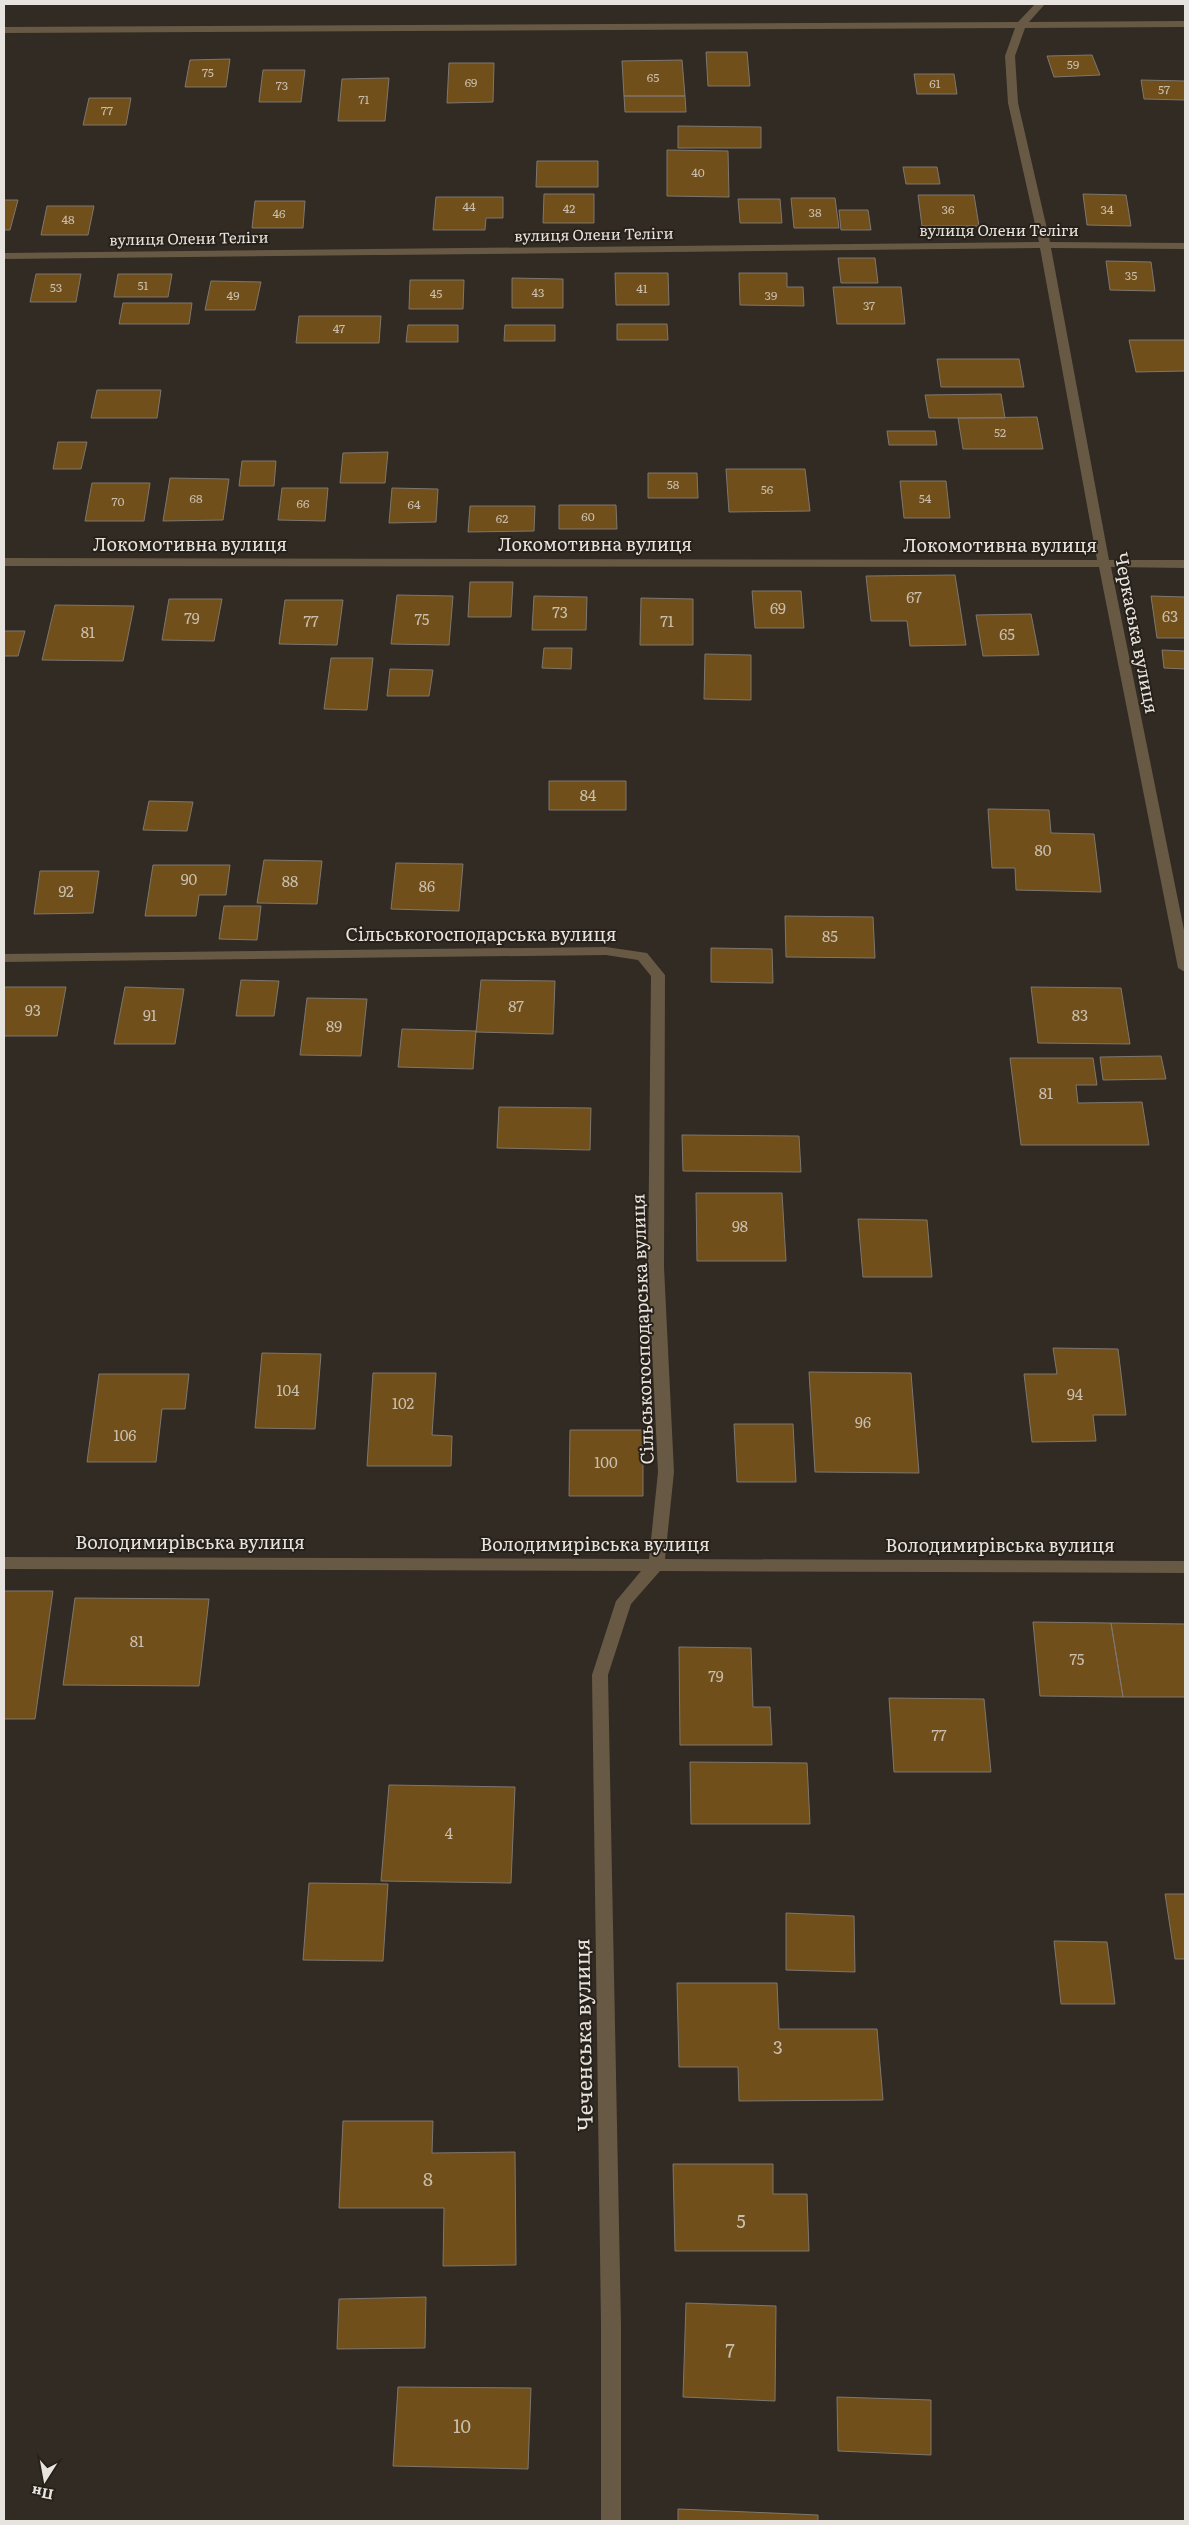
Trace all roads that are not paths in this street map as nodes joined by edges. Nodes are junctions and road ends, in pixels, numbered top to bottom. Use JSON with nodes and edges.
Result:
{"nodes":[{"id":1,"x":1040,"y":4,"type":"edge"},
{"id":2,"x":1185,"y":24,"type":"edge"},
{"id":3,"x":1021,"y":25,"type":"junction"},
{"id":4,"x":4,"y":30,"type":"edge"},
{"id":5,"x":1045,"y":245,"type":"junction"},
{"id":6,"x":1185,"y":246,"type":"edge"},
{"id":7,"x":4,"y":256,"type":"edge"},
{"id":8,"x":4,"y":562,"type":"edge"},
{"id":9,"x":1104,"y":564,"type":"junction"},
{"id":10,"x":1185,"y":564,"type":"edge"},
{"id":11,"x":1183,"y":945,"type":"edge"},
{"id":12,"x":4,"y":958,"type":"edge"},
{"id":13,"x":1185,"y":968,"type":"edge"},
{"id":14,"x":4,"y":1563,"type":"edge"},
{"id":15,"x":656,"y":1565,"type":"junction"},
{"id":16,"x":1185,"y":1567,"type":"edge"},
{"id":17,"x":611,"y":2521,"type":"edge"}],
"edges":[{"from":1,"to":3,"type":"street"},
{"from":2,"to":3,"type":"street"},
{"from":3,"to":4,"type":"street"},
{"from":3,"to":5,"type":"street","name":"Черкаська вулиця"},
{"from":5,"to":6,"type":"street","name":"вулиця Олени Теліги"},
{"from":5,"to":7,"type":"street","name":"вулиця Олени Теліги"},
{"from":5,"to":9,"type":"street","name":"Черкаська вулиця"},
{"from":8,"to":9,"type":"street","name":"Локомотивна вулиця"},
{"from":9,"to":10,"type":"street","name":"Локомотивна вулиця"},
{"from":9,"to":11,"type":"street","name":"Черкаська вулиця"},
{"from":11,"to":13,"type":"street","name":"Черкаська вулиця"},
{"from":12,"to":15,"type":"street","name":"Сільськогосподарська вулиця"},
{"from":14,"to":15,"type":"street","name":"Володимирівська вулиця"},
{"from":15,"to":16,"type":"street","name":"Володимирівська вулиця"},
{"from":15,"to":17,"type":"street","name":"Чеченська вулиця"}]}
